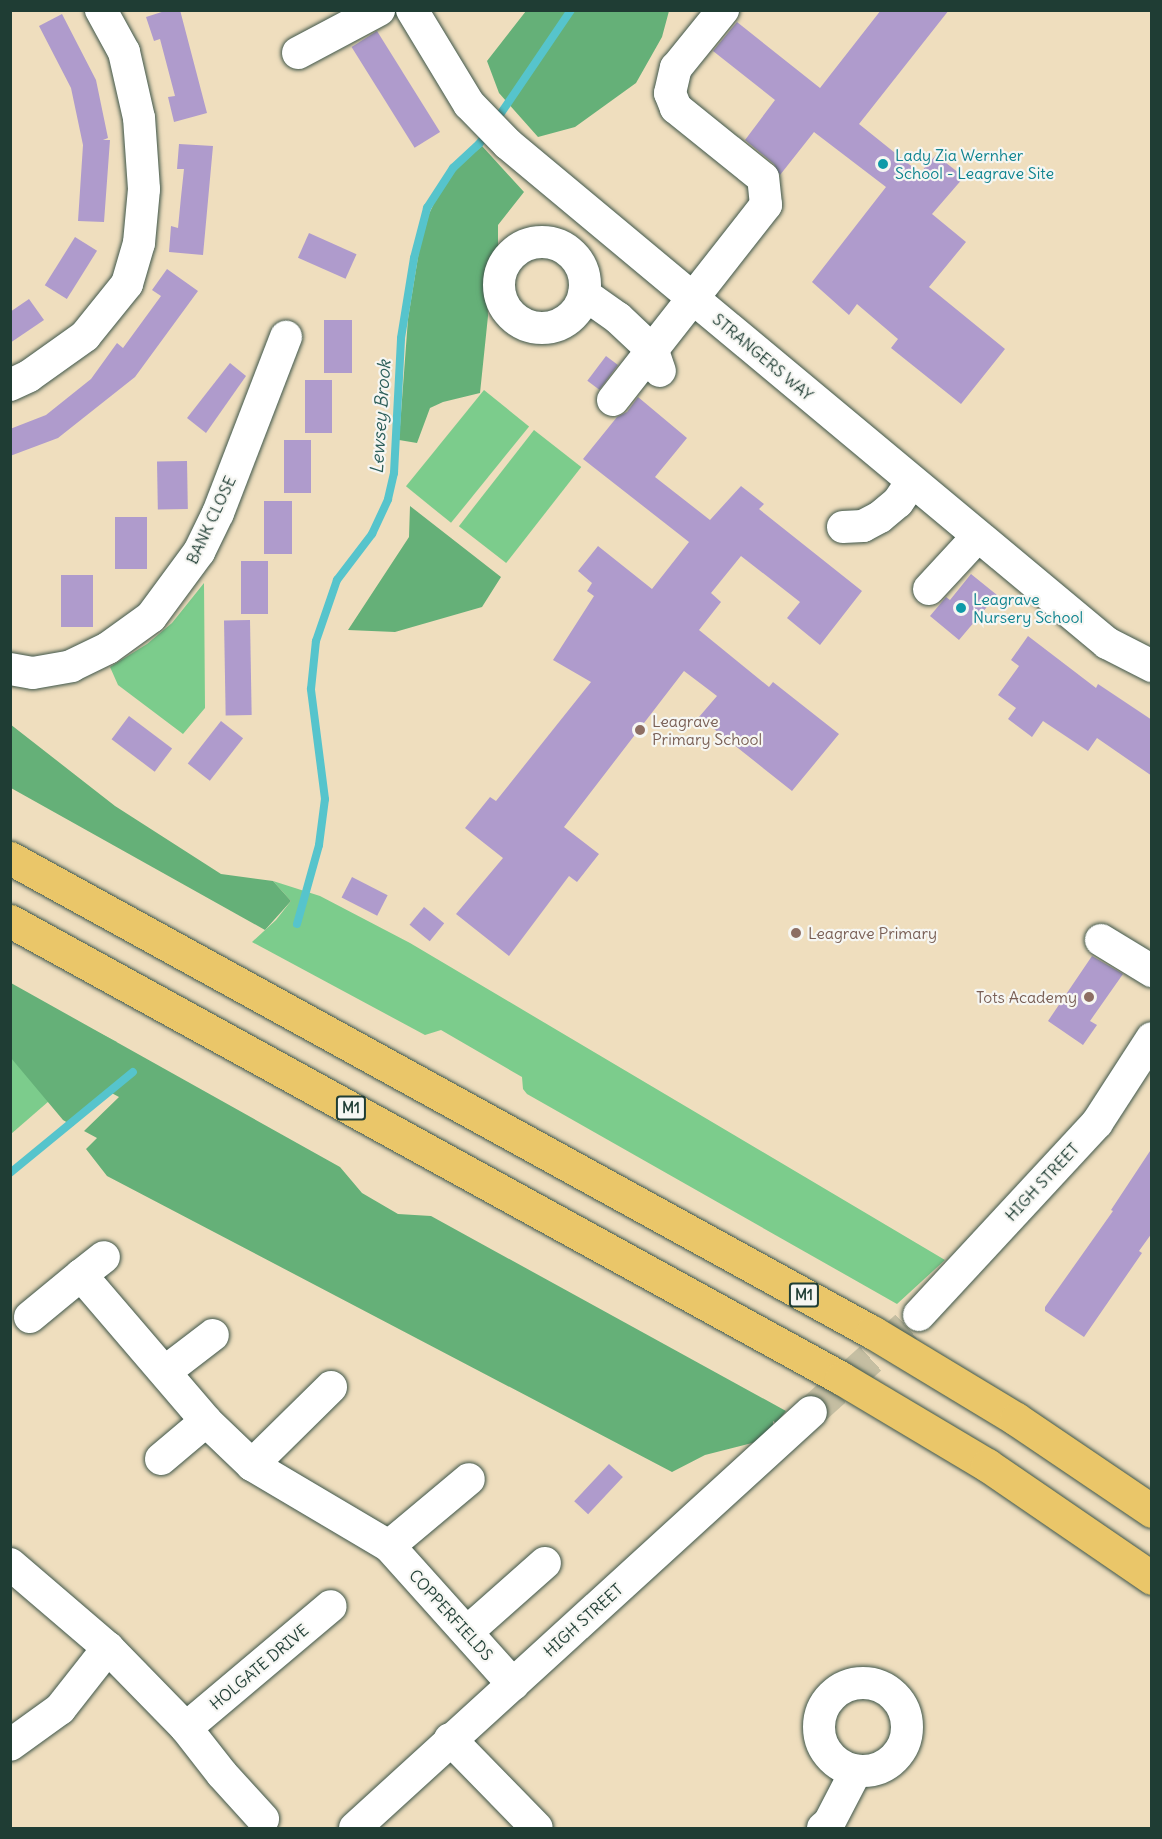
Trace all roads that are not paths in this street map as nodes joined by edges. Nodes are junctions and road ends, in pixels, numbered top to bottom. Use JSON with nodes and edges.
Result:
{"nodes":[{"id":1,"x":100,"y":10,"type":"edge"},
{"id":2,"x":379,"y":10,"type":"edge"},
{"id":3,"x":412,"y":10,"type":"edge"},
{"id":4,"x":723,"y":10,"type":"edge"},
{"id":5,"x":298,"y":53,"type":"dead end"},
{"id":6,"x":584,"y":294,"type":"dead end"},
{"id":7,"x":693,"y":299,"type":"junction"},
{"id":8,"x":286,"y":336,"type":"dead end"},
{"id":9,"x":656,"y":361,"type":"junction"},
{"id":10,"x":10,"y":385,"type":"edge"},
{"id":11,"x":614,"y":400,"type":"dead end"},
{"id":12,"x":912,"y":481,"type":"junction"},
{"id":13,"x":843,"y":527,"type":"dead end"},
{"id":14,"x":978,"y":536,"type":"junction"},
{"id":15,"x":929,"y":589,"type":"dead end"},
{"id":16,"x":1152,"y":666,"type":"edge"},
{"id":17,"x":10,"y":669,"type":"edge"},
{"id":18,"x":10,"y":858,"type":"edge"},
{"id":19,"x":10,"y":921,"type":"edge"},
{"id":20,"x":1101,"y":940,"type":"dead end"},
{"id":21,"x":1152,"y":971,"type":"edge"},
{"id":22,"x":1152,"y":1038,"type":"edge"},
{"id":23,"x":919,"y":1315,"type":"tunnel mouth"},
{"id":24,"x":30,"y":1317,"type":"dead end"},
{"id":25,"x":213,"y":1335,"type":"dead end"},
{"id":26,"x":166,"y":1371,"type":"junction"},
{"id":27,"x":330,"y":1387,"type":"dead end"},
{"id":28,"x":811,"y":1412,"type":"tunnel mouth"},
{"id":29,"x":206,"y":1421,"type":"junction"},
{"id":30,"x":161,"y":1459,"type":"dead end"},
{"id":31,"x":252,"y":1465,"type":"junction"},
{"id":32,"x":469,"y":1479,"type":"dead end"},
{"id":33,"x":1152,"y":1510,"type":"edge"},
{"id":34,"x":389,"y":1546,"type":"junction"},
{"id":35,"x":545,"y":1563,"type":"dead end"},
{"id":36,"x":10,"y":1564,"type":"edge"},
{"id":37,"x":1152,"y":1578,"type":"edge"},
{"id":38,"x":331,"y":1606,"type":"dead end"},
{"id":39,"x":467,"y":1632,"type":"junction"},
{"id":40,"x":108,"y":1648,"type":"junction"},
{"id":41,"x":513,"y":1684,"type":"junction"},
{"id":42,"x":186,"y":1728,"type":"junction"},
{"id":43,"x":450,"y":1739,"type":"junction"},
{"id":44,"x":10,"y":1745,"type":"edge"},
{"id":45,"x":856,"y":1771,"type":"dead end"},
{"id":46,"x":262,"y":1819,"type":"dead end"},
{"id":47,"x":355,"y":1828,"type":"edge"},
{"id":48,"x":537,"y":1828,"type":"edge"},
{"id":49,"x":823,"y":1828,"type":"edge"}],
"edges":[{"from":1,"to":10,"type":"street"},
{"from":2,"to":5,"type":"street"},
{"from":3,"to":7,"type":"street","name":"STRANGERS WAY"},
{"from":4,"to":7,"type":"street"},
{"from":6,"to":9,"type":"street"},
{"from":7,"to":9,"type":"street"},
{"from":7,"to":12,"type":"street","name":"STRANGERS WAY"},
{"from":8,"to":17,"type":"street","name":"BANK CLOSE"},
{"from":9,"to":11,"type":"street"},
{"from":12,"to":13,"type":"street"},
{"from":12,"to":14,"type":"street","name":"STRANGERS WAY"},
{"from":14,"to":15,"type":"street"},
{"from":14,"to":16,"type":"street","name":"STRANGERS WAY"},
{"from":18,"to":33,"type":"highway","number":"M1"},
{"from":19,"to":37,"type":"highway","number":"M1"},
{"from":20,"to":21,"type":"street"},
{"from":22,"to":23,"type":"street","name":"HIGH STREET"},
{"from":24,"to":26,"type":"street","name":"COPPERFIELDS"},
{"from":25,"to":26,"type":"street"},
{"from":26,"to":29,"type":"street","name":"COPPERFIELDS"},
{"from":27,"to":31,"type":"street"},
{"from":28,"to":41,"type":"street","name":"HIGH STREET"},
{"from":29,"to":30,"type":"street"},
{"from":29,"to":31,"type":"street","name":"COPPERFIELDS"},
{"from":31,"to":34,"type":"street","name":"COPPERFIELDS"},
{"from":32,"to":34,"type":"street"},
{"from":34,"to":39,"type":"street","name":"COPPERFIELDS"},
{"from":35,"to":39,"type":"street"},
{"from":36,"to":40,"type":"street"},
{"from":38,"to":42,"type":"street","name":"HOLGATE DRIVE"},
{"from":39,"to":41,"type":"street","name":"COPPERFIELDS"},
{"from":40,"to":42,"type":"street"},
{"from":40,"to":44,"type":"street"},
{"from":41,"to":43,"type":"street","name":"HIGH STREET"},
{"from":42,"to":46,"type":"street"},
{"from":43,"to":47,"type":"street","name":"HIGH STREET"},
{"from":43,"to":48,"type":"street"},
{"from":45,"to":49,"type":"street"}]}
